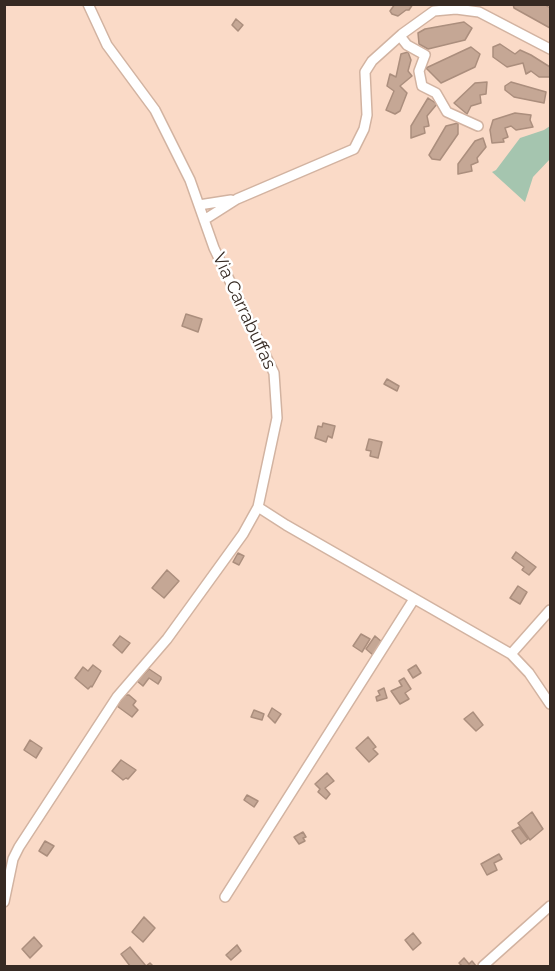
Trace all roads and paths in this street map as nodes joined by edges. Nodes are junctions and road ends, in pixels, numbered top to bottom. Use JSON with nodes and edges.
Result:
{"nodes":[{"id":1,"x":88,"y":4,"type":"edge"},
{"id":2,"x":481,"y":8,"type":"edge"},
{"id":3,"x":400,"y":36,"type":"junction"},
{"id":4,"x":550,"y":49,"type":"edge"},
{"id":5,"x":478,"y":126,"type":"dead end"},
{"id":6,"x":237,"y":199,"type":"junction"},
{"id":7,"x":199,"y":205,"type":"junction"},
{"id":8,"x":204,"y":220,"type":"junction"},
{"id":9,"x":258,"y":507,"type":"junction"},
{"id":10,"x":414,"y":599,"type":"junction"},
{"id":11,"x":550,"y":610,"type":"edge"},
{"id":12,"x":511,"y":654,"type":"junction"},
{"id":13,"x":550,"y":704,"type":"edge"},
{"id":14,"x":225,"y":897,"type":"dead end"},
{"id":15,"x":4,"y":902,"type":"edge"},
{"id":16,"x":550,"y":906,"type":"edge"},
{"id":17,"x":483,"y":966,"type":"edge"}],
"edges":[{"from":1,"to":7,"type":"street","name":"Via Carrabuffas"},
{"from":2,"to":3,"type":"street"},
{"from":2,"to":4,"type":"street"},
{"from":3,"to":5,"type":"street"},
{"from":3,"to":6,"type":"street"},
{"from":6,"to":7,"type":"street"},
{"from":6,"to":8,"type":"street"},
{"from":7,"to":8,"type":"street","name":"Via Carrabuffas"},
{"from":8,"to":9,"type":"street","name":"Via Carrabuffas"},
{"from":9,"to":10,"type":"street"},
{"from":9,"to":15,"type":"street","name":"Via Carrabuffas"},
{"from":10,"to":12,"type":"street"},
{"from":10,"to":14,"type":"street"},
{"from":11,"to":12,"type":"street"},
{"from":12,"to":13,"type":"street"},
{"from":16,"to":17,"type":"street"}]}
